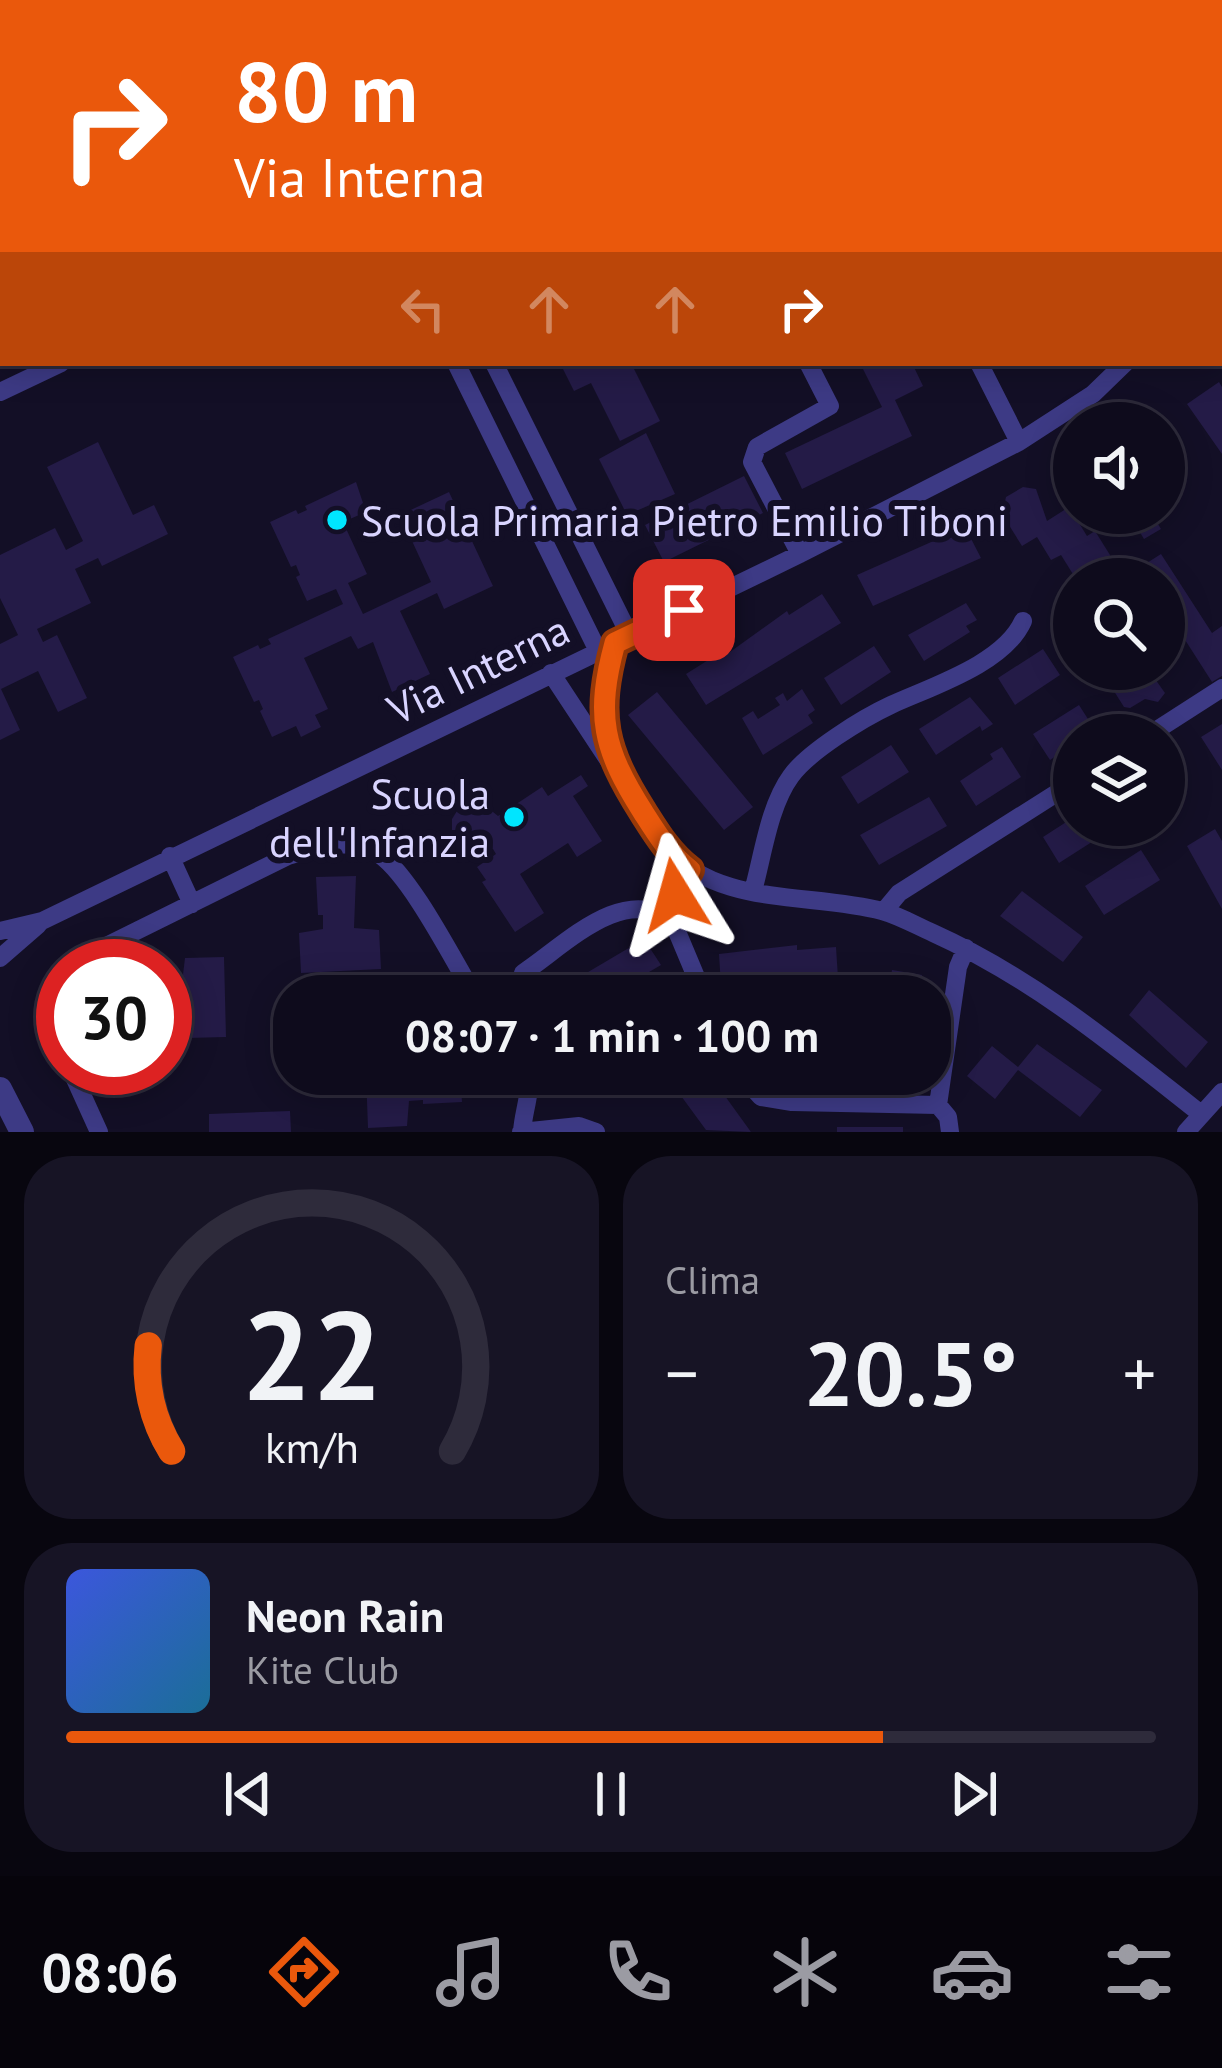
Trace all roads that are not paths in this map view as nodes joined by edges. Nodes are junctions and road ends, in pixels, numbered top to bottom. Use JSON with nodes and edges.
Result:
{"nodes":[{"id":1,"x":55,"y":366,"type":"edge"},
{"id":2,"x":458,"y":366,"type":"edge"},
{"id":3,"x":495,"y":366,"type":"edge"},
{"id":4,"x":810,"y":366,"type":"edge"},
{"id":5,"x":981,"y":366,"type":"edge"},
{"id":6,"x":1122,"y":366,"type":"edge"},
{"id":7,"x":0,"y":392,"type":"edge"},
{"id":8,"x":1019,"y":442,"type":"junction"},
{"id":9,"x":800,"y":554,"type":"junction"},
{"id":10,"x":1023,"y":621,"type":"dead end"},
{"id":11,"x":614,"y":644,"type":"junction"},
{"id":12,"x":551,"y":674,"type":"junction"},
{"id":13,"x":1222,"y":688,"type":"edge"},
{"id":14,"x":1182,"y":714,"type":"edge"},
{"id":15,"x":614,"y":767,"type":"junction"},
{"id":16,"x":1053,"y":795,"type":"edge"},
{"id":17,"x":170,"y":856,"type":"junction"},
{"id":18,"x":690,"y":870,"type":"junction"},
{"id":19,"x":753,"y":891,"type":"junction"},
{"id":20,"x":192,"y":904,"type":"junction"},
{"id":21,"x":884,"y":911,"type":"junction"},
{"id":22,"x":663,"y":915,"type":"junction"},
{"id":23,"x":42,"y":922,"type":"junction"},
{"id":24,"x":0,"y":931,"type":"edge"},
{"id":25,"x":121,"y":939,"type":"edge"},
{"id":26,"x":966,"y":948,"type":"junction"},
{"id":27,"x":0,"y":958,"type":"edge"},
{"id":28,"x":523,"y":973,"type":"dead end"},
{"id":29,"x":462,"y":975,"type":"edge"},
{"id":30,"x":695,"y":975,"type":"edge"},
{"id":31,"x":1,"y":1087,"type":"edge"},
{"id":32,"x":1222,"y":1092,"type":"edge"},
{"id":33,"x":82,"y":1095,"type":"edge"},
{"id":34,"x":528,"y":1095,"type":"edge"},
{"id":35,"x":759,"y":1095,"type":"edge"},
{"id":36,"x":938,"y":1105,"type":"junction"},
{"id":37,"x":1202,"y":1114,"type":"junction"},
{"id":38,"x":22,"y":1132,"type":"edge"},
{"id":39,"x":99,"y":1132,"type":"edge"},
{"id":40,"x":521,"y":1132,"type":"edge"},
{"id":41,"x":596,"y":1132,"type":"edge"},
{"id":42,"x":950,"y":1132,"type":"edge"},
{"id":43,"x":1186,"y":1132,"type":"edge"}],
"edges":[{"from":1,"to":7,"type":"street"},
{"from":2,"to":11,"type":"street"},
{"from":3,"to":11,"type":"street"},
{"from":4,"to":9,"type":"street"},
{"from":5,"to":8,"type":"street"},
{"from":6,"to":8,"type":"street","name":"Via Interna"},
{"from":8,"to":9,"type":"street","name":"Via Interna"},
{"from":9,"to":11,"type":"street","name":"Via Interna"},
{"from":10,"to":19,"type":"street"},
{"from":11,"to":12,"type":"street","name":"Via Interna"},
{"from":11,"to":15,"type":"street"},
{"from":12,"to":15,"type":"street"},
{"from":12,"to":17,"type":"street","name":"Via Interna"},
{"from":13,"to":14,"type":"street"},
{"from":15,"to":18,"type":"street"},
{"from":16,"to":21,"type":"street"},
{"from":17,"to":20,"type":"street"},
{"from":17,"to":23,"type":"street","name":"Via Interna"},
{"from":18,"to":19,"type":"street"},
{"from":18,"to":22,"type":"street"},
{"from":19,"to":21,"type":"street"},
{"from":20,"to":25,"type":"street"},
{"from":20,"to":29,"type":"street"},
{"from":21,"to":26,"type":"street"},
{"from":22,"to":28,"type":"street"},
{"from":22,"to":30,"type":"street"},
{"from":23,"to":24,"type":"street","name":"Via Interna"},
{"from":23,"to":27,"type":"street","name":"Via Interna"},
{"from":26,"to":36,"type":"street"},
{"from":26,"to":37,"type":"street"},
{"from":31,"to":38,"type":"street"},
{"from":32,"to":37,"type":"street"},
{"from":33,"to":39,"type":"street"},
{"from":34,"to":40,"type":"street"},
{"from":35,"to":36,"type":"street"},
{"from":36,"to":42,"type":"street"},
{"from":37,"to":43,"type":"street"},
{"from":40,"to":41,"type":"street"}]}
